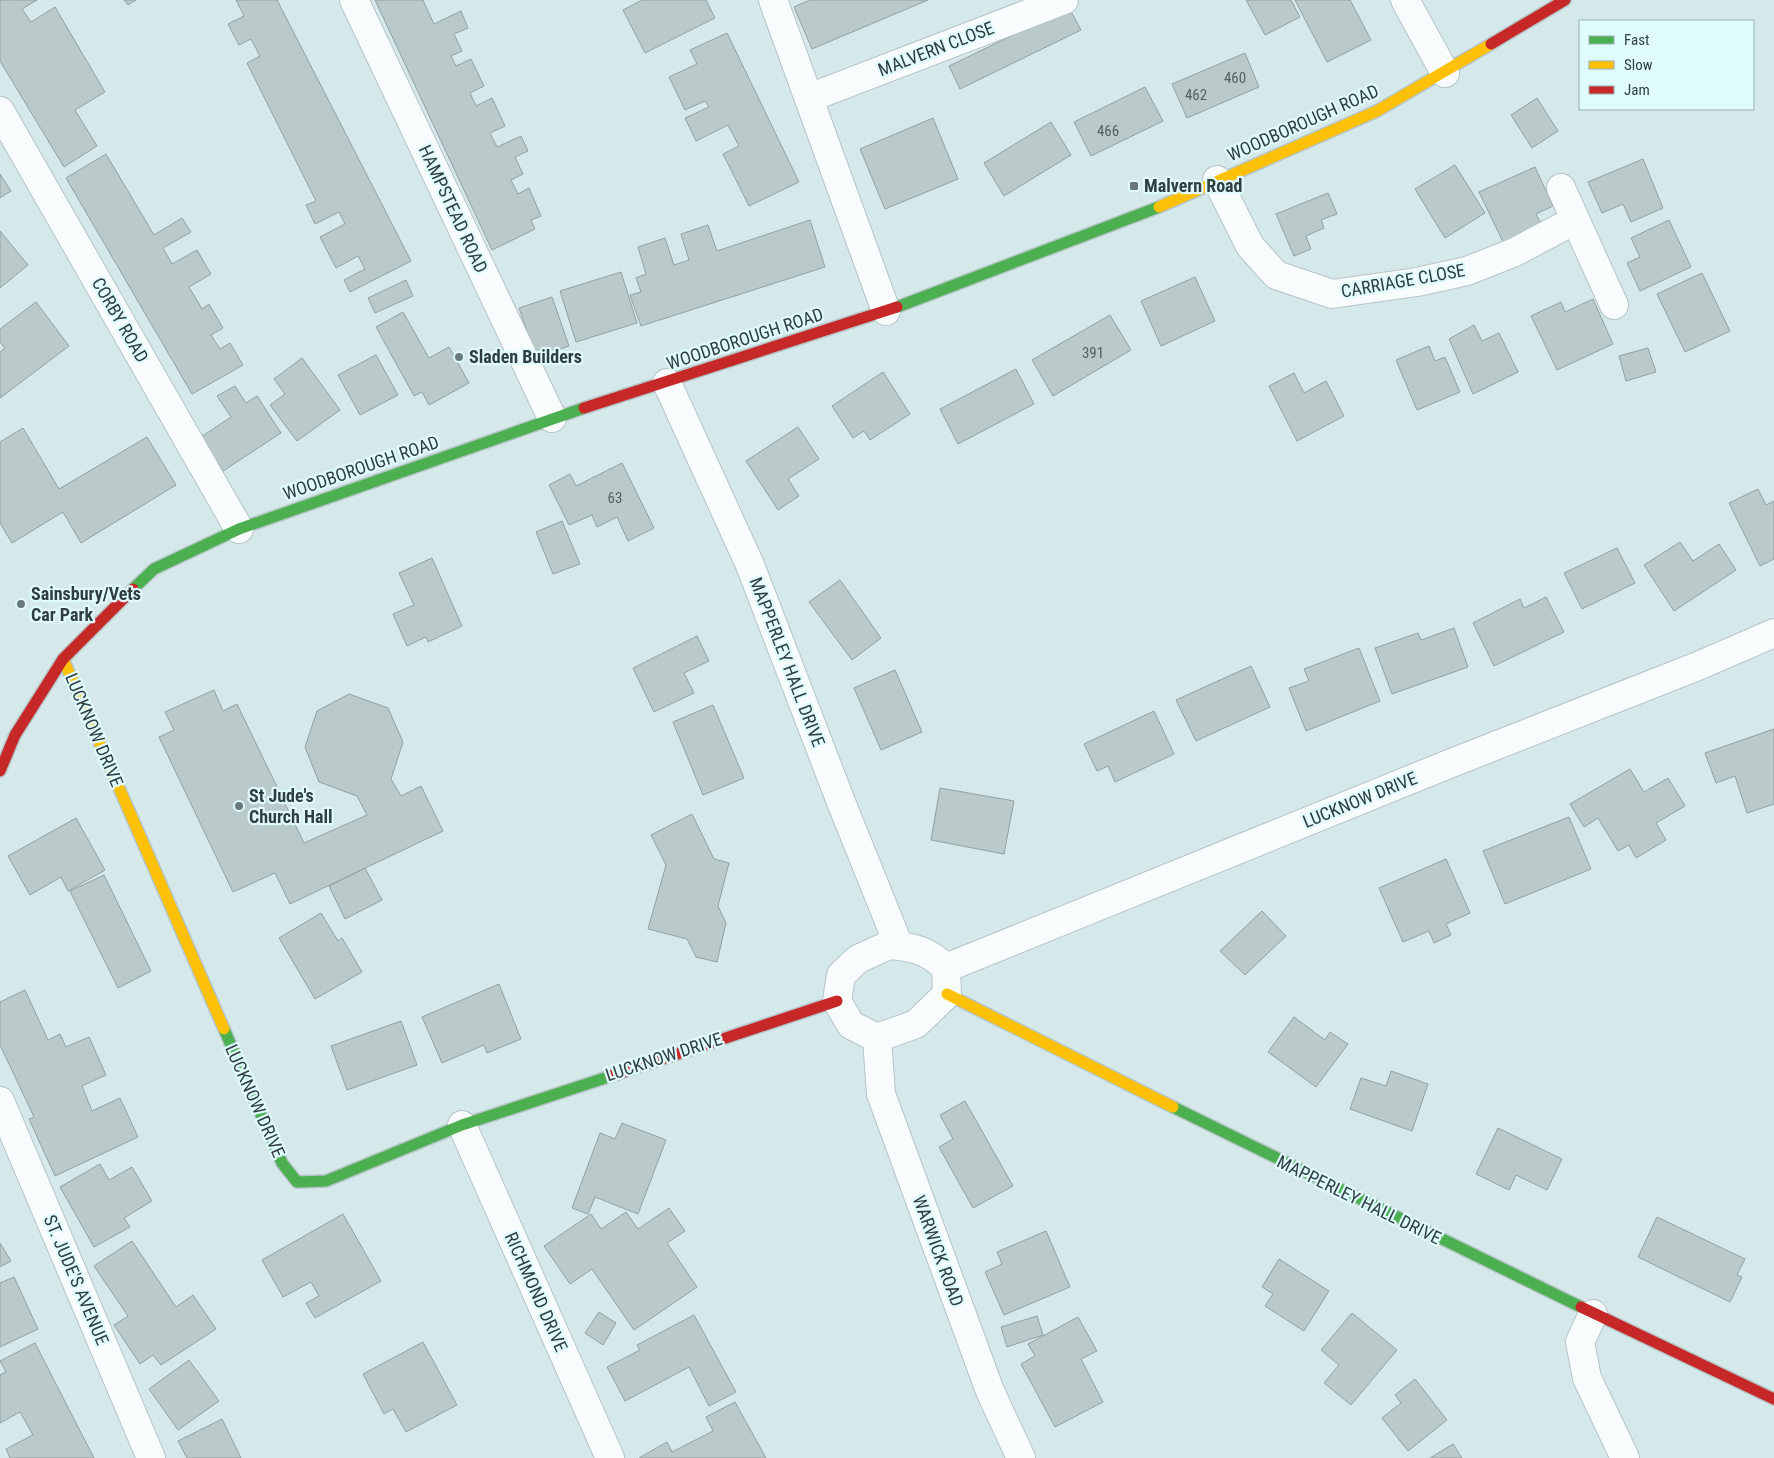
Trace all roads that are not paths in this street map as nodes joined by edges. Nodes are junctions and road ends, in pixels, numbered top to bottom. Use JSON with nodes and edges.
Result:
{"nodes":[{"id":1,"x":354,"y":0,"type":"edge"},
{"id":2,"x":773,"y":0,"type":"edge"},
{"id":3,"x":1064,"y":0,"type":"edge"},
{"id":4,"x":1405,"y":0,"type":"edge"},
{"id":5,"x":1565,"y":0,"type":"edge"},
{"id":6,"x":1445,"y":73,"type":"junction"},
{"id":7,"x":809,"y":98,"type":"junction"},
{"id":8,"x":0,"y":111,"type":"edge"},
{"id":9,"x":1217,"y":180,"type":"junction"},
{"id":10,"x":1561,"y":188,"type":"dead end"},
{"id":11,"x":1575,"y":220,"type":"junction"},
{"id":12,"x":1614,"y":305,"type":"dead end"},
{"id":13,"x":886,"y":311,"type":"junction"},
{"id":14,"x":667,"y":383,"type":"junction"},
{"id":15,"x":552,"y":418,"type":"junction"},
{"id":16,"x":239,"y":529,"type":"junction"},
{"id":17,"x":1774,"y":633,"type":"edge"},
{"id":18,"x":63,"y":659,"type":"junction"},
{"id":19,"x":0,"y":771,"type":"edge"},
{"id":20,"x":899,"y":946,"type":"junction"},
{"id":21,"x":947,"y":981,"type":"junction"},
{"id":22,"x":837,"y":1000,"type":"junction"},
{"id":23,"x":877,"y":1038,"type":"junction"},
{"id":24,"x":0,"y":1101,"type":"edge"},
{"id":25,"x":462,"y":1125,"type":"junction"},
{"id":26,"x":1593,"y":1314,"type":"junction"},
{"id":27,"x":1774,"y":1399,"type":"edge"},
{"id":28,"x":151,"y":1458,"type":"edge"},
{"id":29,"x":610,"y":1458,"type":"edge"},
{"id":30,"x":1021,"y":1458,"type":"edge"},
{"id":31,"x":1625,"y":1458,"type":"edge"}],
"edges":[{"from":1,"to":15,"type":"street","name":"HAMPSTEAD ROAD"},
{"from":2,"to":7,"type":"street"},
{"from":3,"to":7,"type":"street","name":"MALVERN CLOSE"},
{"from":4,"to":6,"type":"street"},
{"from":5,"to":6,"type":"street","name":"WOODBOROUGH ROAD"},
{"from":6,"to":9,"type":"street","name":"WOODBOROUGH ROAD"},
{"from":7,"to":13,"type":"street"},
{"from":8,"to":16,"type":"street","name":"CORBY ROAD"},
{"from":9,"to":11,"type":"street","name":"CARRIAGE CLOSE"},
{"from":9,"to":13,"type":"street","name":"WOODBOROUGH ROAD"},
{"from":10,"to":11,"type":"street"},
{"from":11,"to":12,"type":"street"},
{"from":13,"to":14,"type":"street","name":"WOODBOROUGH ROAD"},
{"from":14,"to":15,"type":"street","name":"WOODBOROUGH ROAD"},
{"from":14,"to":20,"type":"street","name":"MAPPERLEY HALL DRIVE"},
{"from":15,"to":16,"type":"street","name":"WOODBOROUGH ROAD"},
{"from":16,"to":18,"type":"street","name":"WOODBOROUGH ROAD"},
{"from":17,"to":21,"type":"street","name":"LUCKNOW DRIVE"},
{"from":18,"to":19,"type":"street","name":"WOODBOROUGH ROAD"},
{"from":18,"to":25,"type":"street","name":"LUCKNOW DRIVE"},
{"from":20,"to":21,"type":"street"},
{"from":20,"to":22,"type":"street"},
{"from":21,"to":23,"type":"street","name":"LUCKNOW DRIVE"},
{"from":21,"to":26,"type":"street","name":"MAPPERLEY HALL DRIVE"},
{"from":22,"to":23,"type":"street"},
{"from":22,"to":25,"type":"street","name":"LUCKNOW DRIVE"},
{"from":23,"to":30,"type":"street","name":"WARWICK ROAD"},
{"from":24,"to":28,"type":"street","name":"ST. JUDE'S AVENUE"},
{"from":25,"to":29,"type":"street","name":"RICHMOND DRIVE"},
{"from":26,"to":27,"type":"street","name":"MAPPERLEY HALL DRIVE"},
{"from":26,"to":31,"type":"street"}]}
